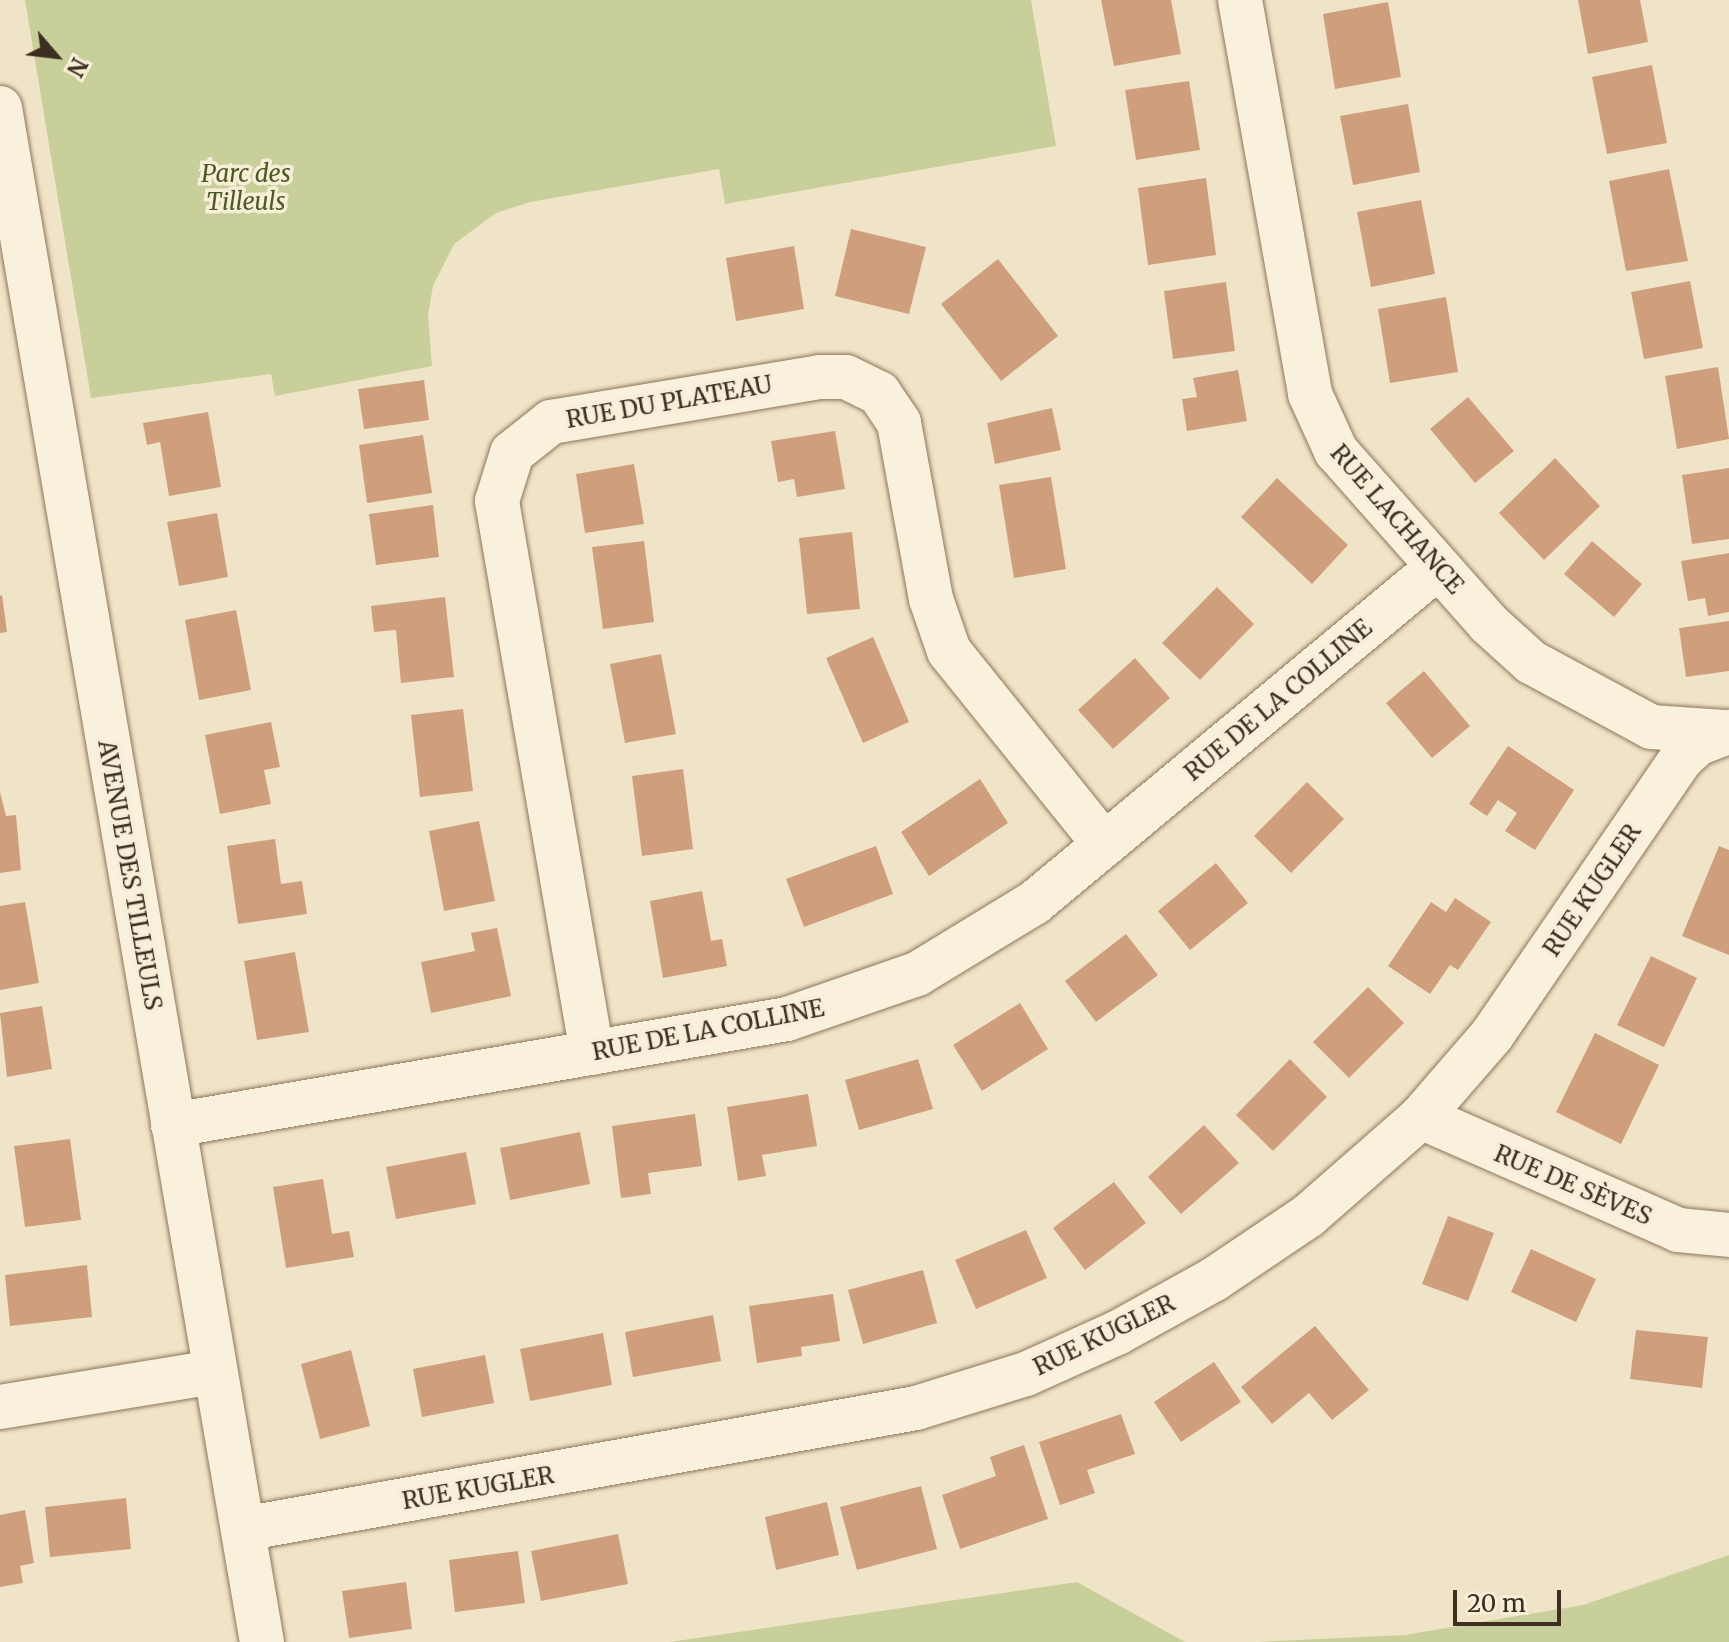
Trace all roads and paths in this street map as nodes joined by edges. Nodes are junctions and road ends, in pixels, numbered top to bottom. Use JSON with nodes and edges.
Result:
{"nodes":[{"id":1,"x":1240,"y":0,"type":"edge"},
{"id":2,"x":0,"y":108,"type":"edge"},
{"id":3,"x":1437,"y":568,"type":"junction"},
{"id":4,"x":1729,"y":732,"type":"edge"},
{"id":5,"x":1104,"y":844,"type":"junction"},
{"id":6,"x":592,"y":1053,"type":"junction"},
{"id":7,"x":1421,"y":1117,"type":"junction"},
{"id":8,"x":173,"y":1125,"type":"junction"},
{"id":9,"x":1729,"y":1235,"type":"edge"},
{"id":10,"x":214,"y":1372,"type":"junction"},
{"id":11,"x":0,"y":1407,"type":"edge"},
{"id":12,"x":243,"y":1529,"type":"junction"},
{"id":13,"x":262,"y":1642,"type":"edge"}],
"edges":[{"from":1,"to":3,"type":"street","name":"RUE LACHANCE"},
{"from":2,"to":8,"type":"street","name":"AVENUE DES TILLEULS"},
{"from":3,"to":4,"type":"street","name":"RUE LACHANCE"},
{"from":3,"to":5,"type":"street","name":"RUE DE LA COLLINE"},
{"from":4,"to":7,"type":"street","name":"RUE KUGLER"},
{"from":5,"to":6,"type":"street","name":"RUE DE LA COLLINE"},
{"from":5,"to":6,"type":"street","name":"RUE DU PLATEAU"},
{"from":6,"to":8,"type":"street","name":"RUE DE LA COLLINE"},
{"from":7,"to":9,"type":"street","name":"RUE DE SÈVES"},
{"from":7,"to":12,"type":"street","name":"RUE KUGLER"},
{"from":8,"to":10,"type":"street","name":"AVENUE DES TILLEULS"},
{"from":10,"to":11,"type":"street"},
{"from":10,"to":12,"type":"street","name":"AVENUE DES TILLEULS"},
{"from":12,"to":13,"type":"street","name":"AVENUE DES TILLEULS"}]}
